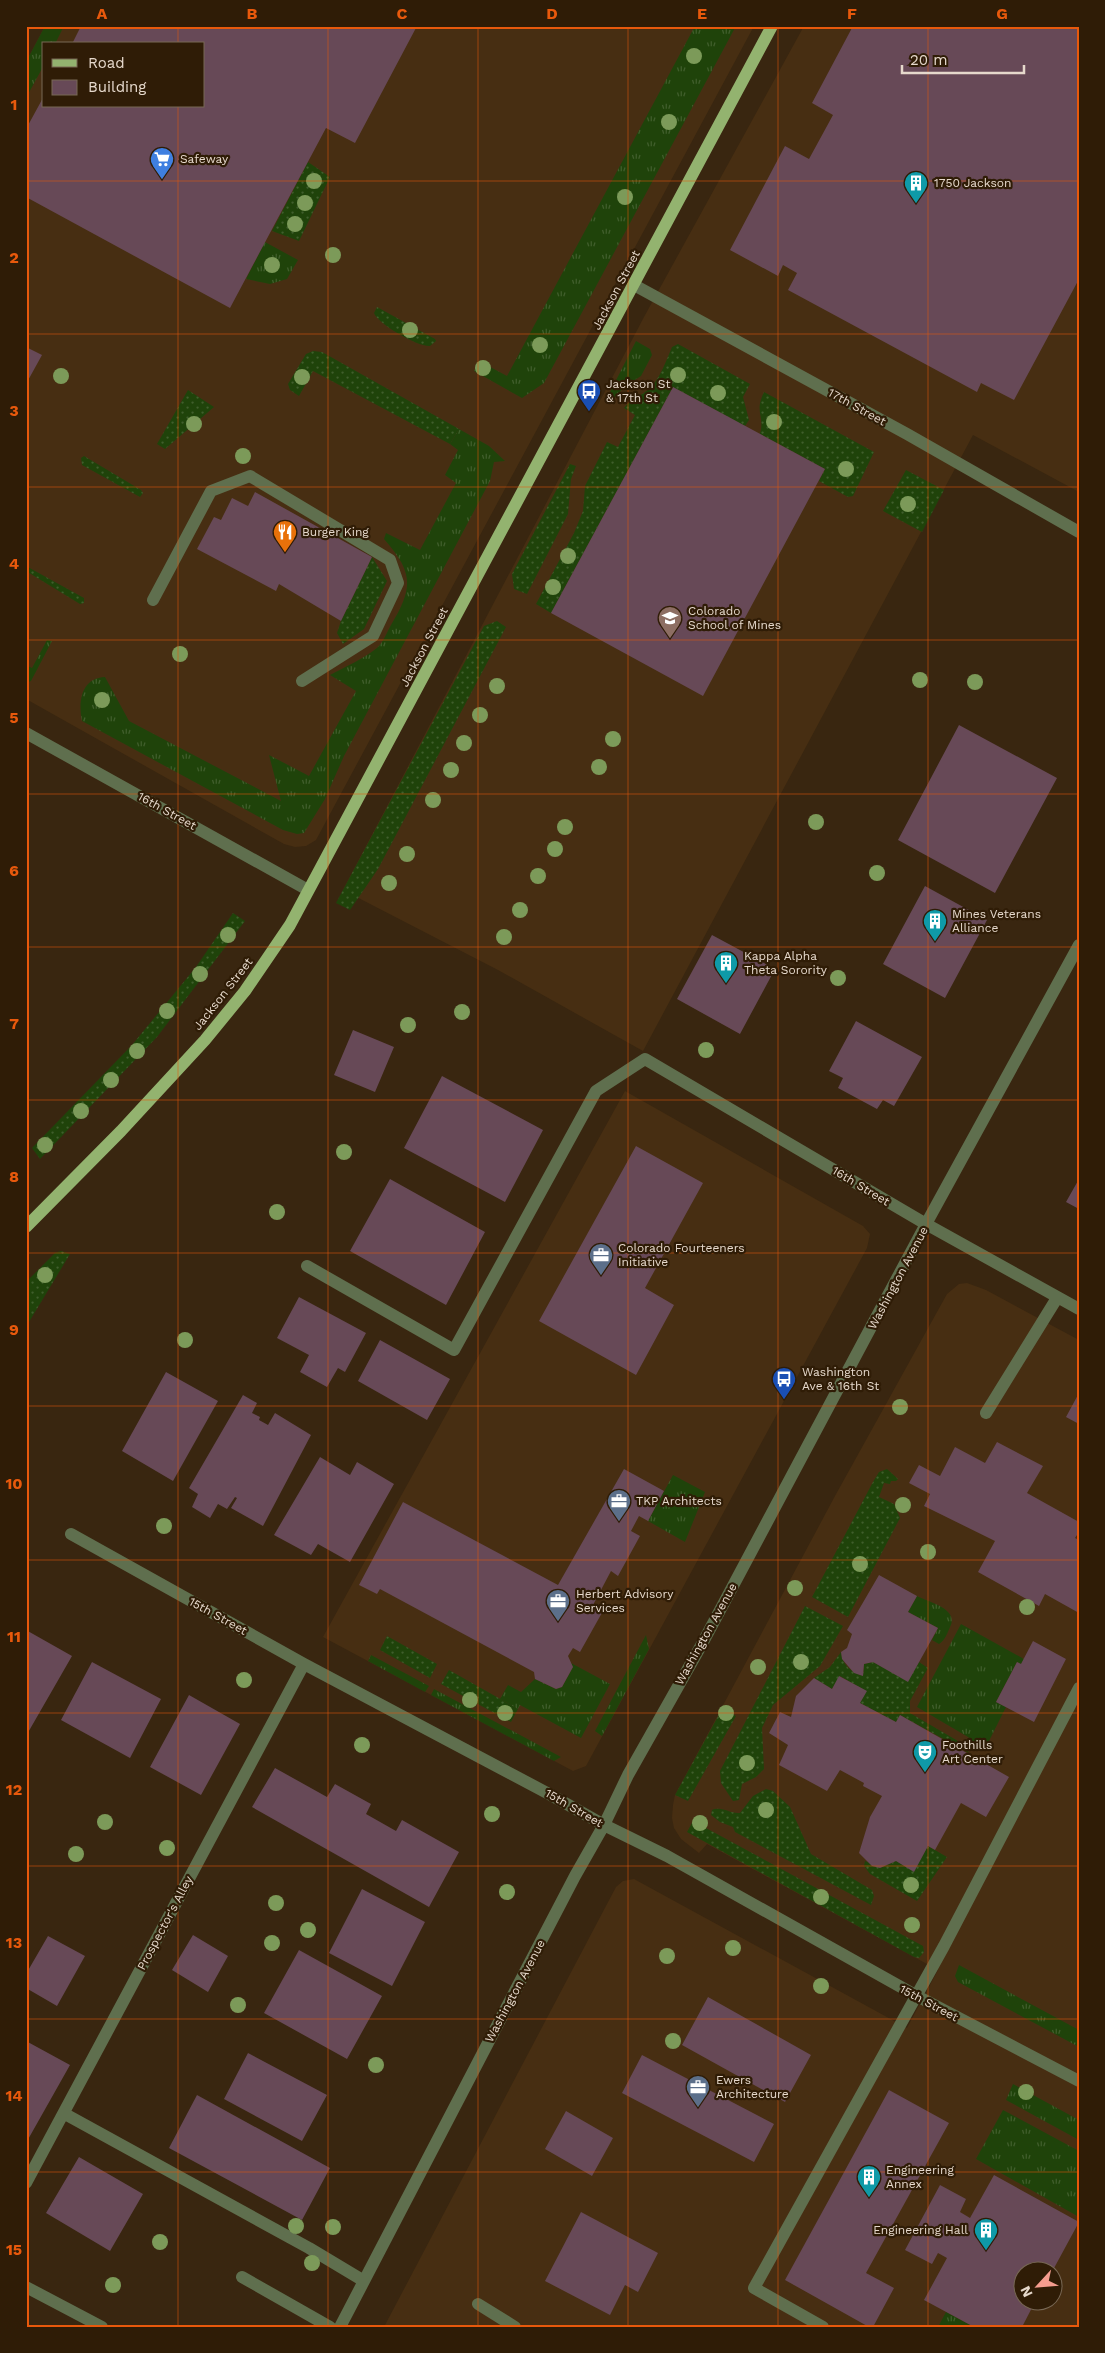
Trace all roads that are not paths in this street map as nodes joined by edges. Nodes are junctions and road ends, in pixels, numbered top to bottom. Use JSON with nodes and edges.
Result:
{"nodes":[{"id":1,"x":772,"y":26,"type":"edge"},
{"id":2,"x":634,"y":285,"type":"junction"},
{"id":3,"x":1079,"y":532,"type":"edge"},
{"id":4,"x":153,"y":600,"type":"dead end"},
{"id":5,"x":302,"y":681,"type":"dead end"},
{"id":6,"x":26,"y":733,"type":"edge"},
{"id":7,"x":308,"y":890,"type":"junction"},
{"id":8,"x":1079,"y":945,"type":"edge"},
{"id":9,"x":926,"y":1224,"type":"junction"},
{"id":10,"x":26,"y":1227,"type":"edge"},
{"id":11,"x":308,"y":1266,"type":"dead end"},
{"id":12,"x":1057,"y":1298,"type":"junction"},
{"id":13,"x":1079,"y":1310,"type":"edge"},
{"id":14,"x":986,"y":1413,"type":"dead end"},
{"id":15,"x":71,"y":1534,"type":"dead end"},
{"id":16,"x":304,"y":1664,"type":"junction"},
{"id":17,"x":1079,"y":1688,"type":"edge"},
{"id":18,"x":604,"y":1825,"type":"junction"},
{"id":19,"x":917,"y":1996,"type":"junction"},
{"id":20,"x":1079,"y":2081,"type":"edge"},
{"id":21,"x":65,"y":2114,"type":"junction"},
{"id":22,"x":26,"y":2183,"type":"edge"},
{"id":23,"x":242,"y":2277,"type":"dead end"},
{"id":24,"x":364,"y":2281,"type":"junction"},
{"id":25,"x":26,"y":2287,"type":"edge"},
{"id":26,"x":478,"y":2304,"type":"dead end"},
{"id":27,"x":102,"y":2327,"type":"edge"},
{"id":28,"x":330,"y":2327,"type":"edge"},
{"id":29,"x":340,"y":2327,"type":"edge"},
{"id":30,"x":515,"y":2327,"type":"edge"},
{"id":31,"x":823,"y":2327,"type":"edge"}],
"edges":[{"from":1,"to":2,"type":"main road","name":"Jackson Street"},
{"from":2,"to":3,"type":"street","name":"17th Street"},
{"from":2,"to":7,"type":"main road","name":"Jackson Street"},
{"from":4,"to":5,"type":"street"},
{"from":6,"to":7,"type":"street","name":"16th Street"},
{"from":7,"to":10,"type":"main road","name":"Jackson Street"},
{"from":8,"to":9,"type":"street","name":"Washington Avenue"},
{"from":9,"to":11,"type":"street","name":"16th Street"},
{"from":9,"to":12,"type":"street","name":"16th Street"},
{"from":9,"to":18,"type":"street","name":"Washington Avenue"},
{"from":12,"to":13,"type":"street","name":"16th Street"},
{"from":12,"to":14,"type":"street"},
{"from":15,"to":16,"type":"street","name":"15th Street"},
{"from":16,"to":18,"type":"street","name":"15th Street"},
{"from":16,"to":21,"type":"street","name":"Prospector's Alley"},
{"from":17,"to":19,"type":"street"},
{"from":18,"to":19,"type":"street","name":"15th Street"},
{"from":18,"to":24,"type":"street","name":"Washington Avenue"},
{"from":19,"to":20,"type":"street","name":"15th Street"},
{"from":19,"to":31,"type":"street"},
{"from":21,"to":22,"type":"street","name":"Prospector's Alley"},
{"from":21,"to":24,"type":"street"},
{"from":23,"to":28,"type":"street"},
{"from":24,"to":29,"type":"street","name":"Washington Avenue"},
{"from":25,"to":27,"type":"street"},
{"from":26,"to":30,"type":"street"}]}
